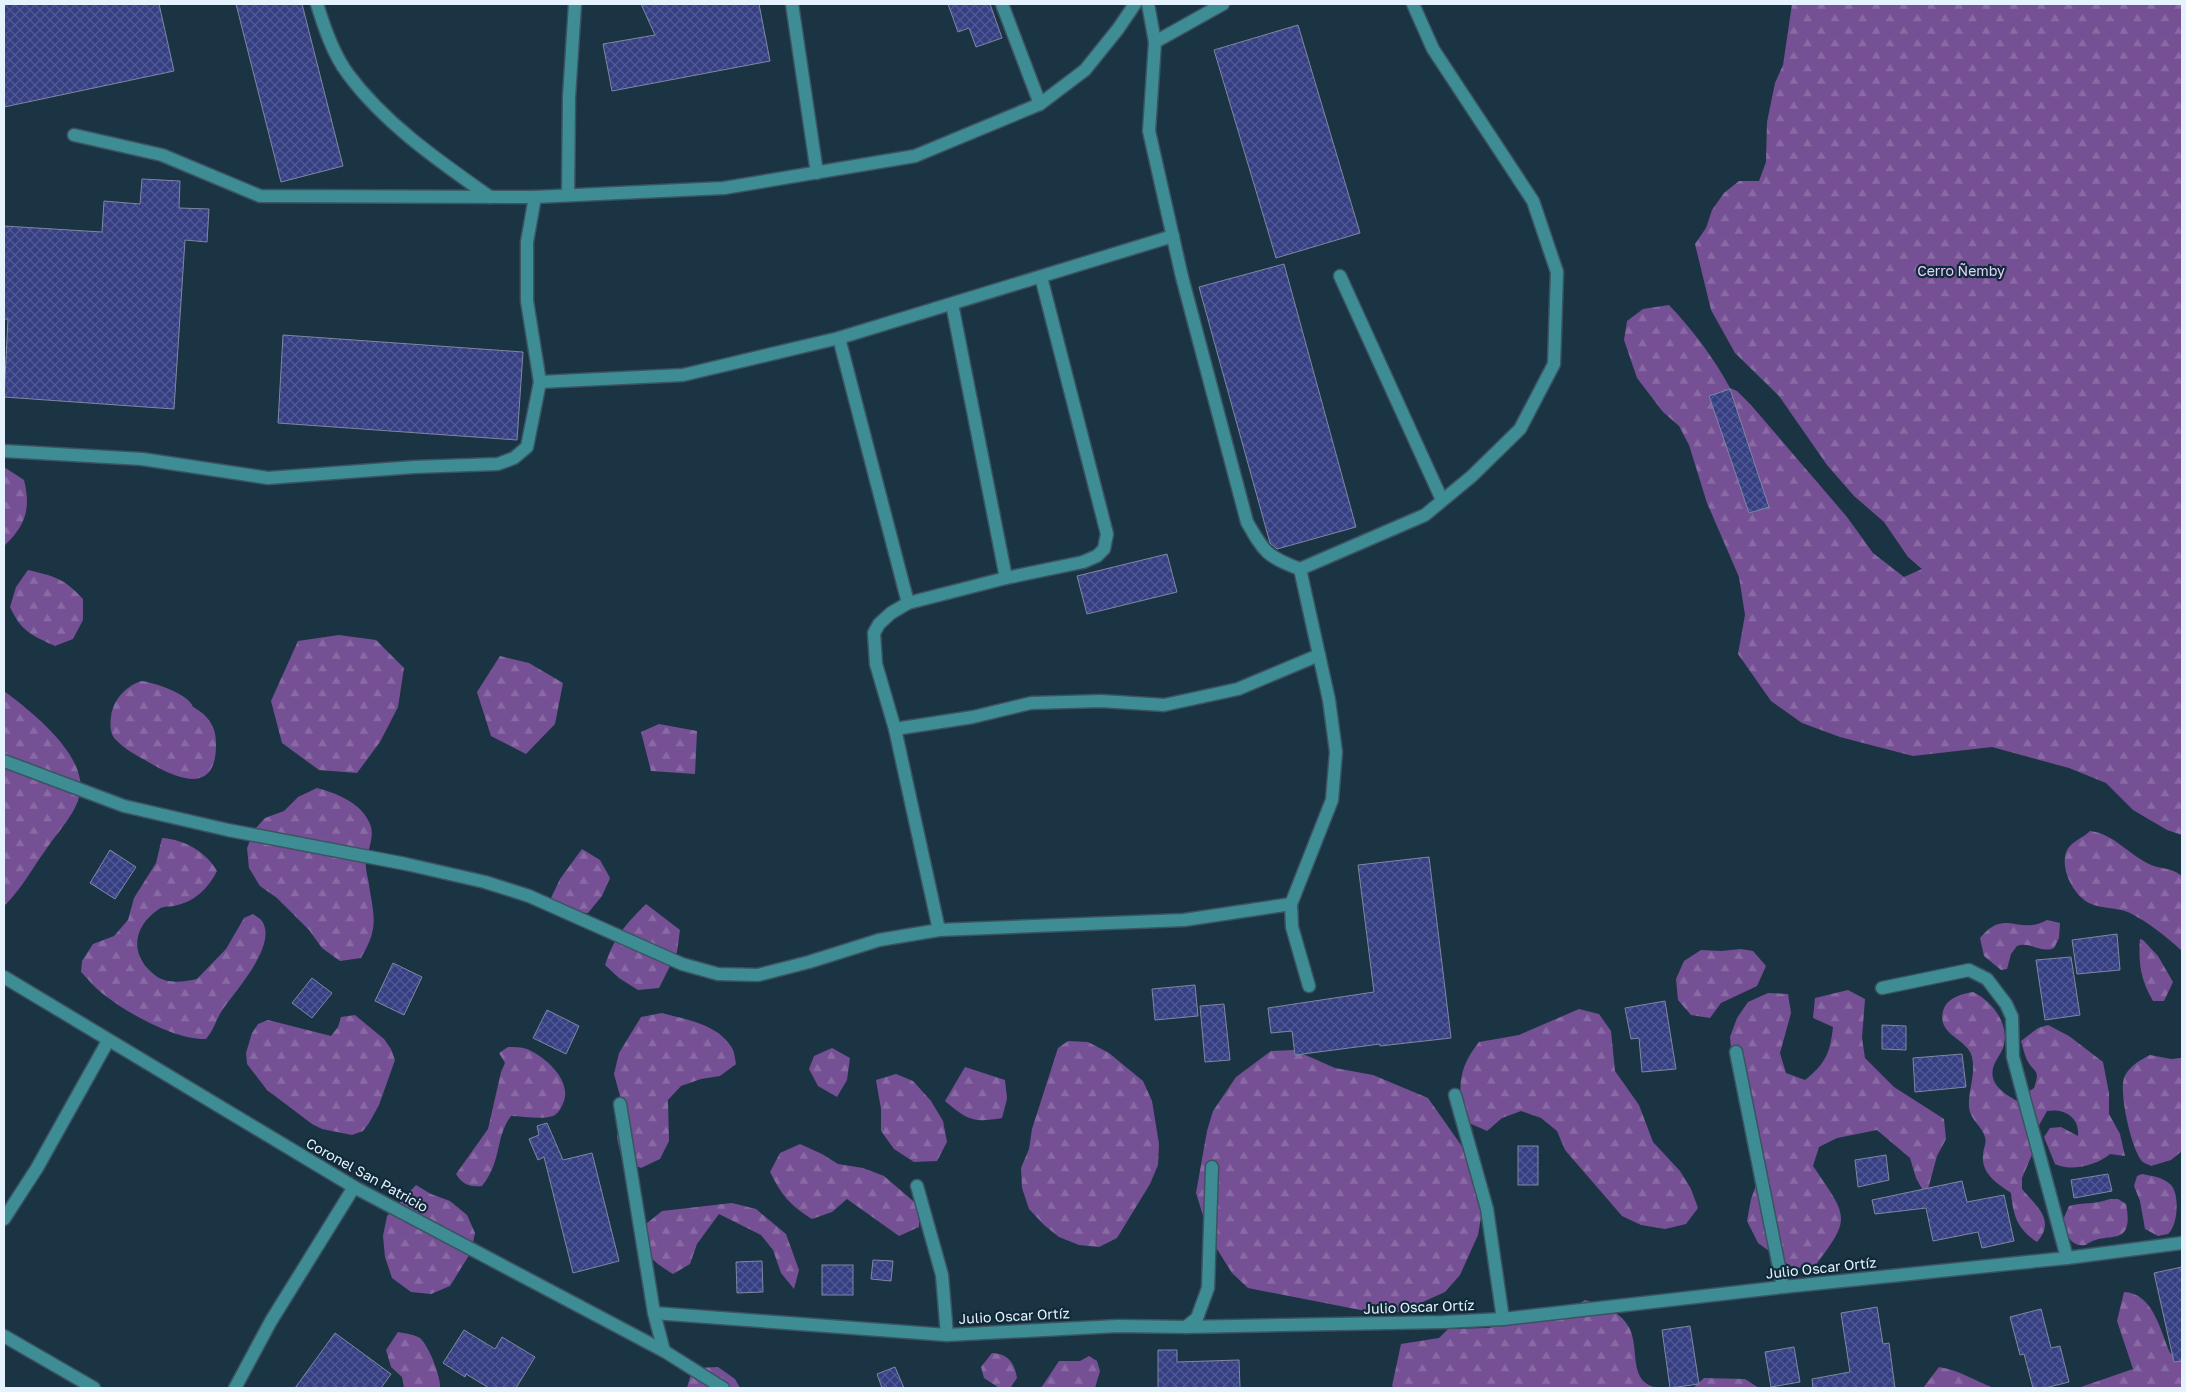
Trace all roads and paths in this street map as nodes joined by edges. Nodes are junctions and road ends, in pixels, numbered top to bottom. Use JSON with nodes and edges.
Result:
{"nodes":[{"id":1,"x":317,"y":4,"type":"edge"},
{"id":2,"x":575,"y":4,"type":"edge"},
{"id":3,"x":792,"y":4,"type":"edge"},
{"id":4,"x":1002,"y":4,"type":"edge"},
{"id":5,"x":1135,"y":4,"type":"edge"},
{"id":6,"x":1148,"y":4,"type":"edge"},
{"id":7,"x":1223,"y":4,"type":"edge"},
{"id":8,"x":1413,"y":4,"type":"edge"},
{"id":9,"x":1155,"y":42,"type":"junction"},
{"id":10,"x":1040,"y":104,"type":"junction"},
{"id":11,"x":74,"y":136,"type":"dead end"},
{"id":12,"x":817,"y":172,"type":"junction"},
{"id":13,"x":568,"y":195,"type":"junction"},
{"id":14,"x":490,"y":197,"type":"junction"},
{"id":15,"x":535,"y":197,"type":"junction"},
{"id":16,"x":1173,"y":236,"type":"junction"},
{"id":17,"x":1340,"y":276,"type":"dead end"},
{"id":18,"x":1041,"y":277,"type":"junction"},
{"id":19,"x":952,"y":304,"type":"junction"},
{"id":20,"x":839,"y":338,"type":"junction"},
{"id":21,"x":540,"y":382,"type":"junction"},
{"id":22,"x":4,"y":451,"type":"edge"},
{"id":23,"x":1442,"y":500,"type":"junction"},
{"id":24,"x":1300,"y":569,"type":"junction"},
{"id":25,"x":1006,"y":578,"type":"junction"},
{"id":26,"x":908,"y":603,"type":"junction"},
{"id":27,"x":1319,"y":655,"type":"junction"},
{"id":28,"x":895,"y":729,"type":"junction"},
{"id":29,"x":4,"y":760,"type":"edge"},
{"id":30,"x":1291,"y":904,"type":"junction"},
{"id":31,"x":939,"y":930,"type":"junction"},
{"id":32,"x":4,"y":977,"type":"edge"},
{"id":33,"x":1309,"y":986,"type":"dead end"},
{"id":34,"x":1882,"y":988,"type":"dead end"},
{"id":35,"x":108,"y":1041,"type":"junction"},
{"id":36,"x":1736,"y":1052,"type":"dead end"},
{"id":37,"x":1455,"y":1095,"type":"dead end"},
{"id":38,"x":620,"y":1104,"type":"dead end"},
{"id":39,"x":1212,"y":1167,"type":"dead end"},
{"id":40,"x":917,"y":1186,"type":"dead end"},
{"id":41,"x":354,"y":1187,"type":"junction"},
{"id":42,"x":4,"y":1219,"type":"edge"},
{"id":43,"x":2182,"y":1243,"type":"edge"},
{"id":44,"x":2066,"y":1258,"type":"junction"},
{"id":45,"x":1782,"y":1287,"type":"junction"},
{"id":46,"x":654,"y":1313,"type":"junction"},
{"id":47,"x":1504,"y":1319,"type":"junction"},
{"id":48,"x":1186,"y":1327,"type":"junction"},
{"id":49,"x":947,"y":1335,"type":"junction"},
{"id":50,"x":4,"y":1336,"type":"edge"},
{"id":51,"x":664,"y":1351,"type":"junction"},
{"id":52,"x":94,"y":1388,"type":"edge"},
{"id":53,"x":235,"y":1388,"type":"edge"},
{"id":54,"x":722,"y":1388,"type":"edge"}],
"edges":[{"from":1,"to":14,"type":"street"},
{"from":2,"to":13,"type":"street"},
{"from":3,"to":12,"type":"street"},
{"from":4,"to":10,"type":"street"},
{"from":5,"to":10,"type":"street"},
{"from":6,"to":9,"type":"street"},
{"from":7,"to":9,"type":"street"},
{"from":8,"to":23,"type":"street"},
{"from":9,"to":16,"type":"street"},
{"from":10,"to":12,"type":"street"},
{"from":11,"to":14,"type":"street"},
{"from":12,"to":13,"type":"street"},
{"from":13,"to":15,"type":"street"},
{"from":14,"to":15,"type":"street"},
{"from":15,"to":21,"type":"street"},
{"from":16,"to":18,"type":"street"},
{"from":16,"to":24,"type":"street"},
{"from":17,"to":23,"type":"street"},
{"from":18,"to":19,"type":"street"},
{"from":18,"to":25,"type":"street"},
{"from":19,"to":20,"type":"street"},
{"from":19,"to":25,"type":"street"},
{"from":20,"to":21,"type":"street"},
{"from":20,"to":26,"type":"street"},
{"from":21,"to":22,"type":"street"},
{"from":23,"to":24,"type":"street"},
{"from":24,"to":27,"type":"street"},
{"from":25,"to":26,"type":"street"},
{"from":26,"to":28,"type":"street"},
{"from":27,"to":28,"type":"street"},
{"from":27,"to":30,"type":"street"},
{"from":28,"to":31,"type":"street"},
{"from":29,"to":31,"type":"street"},
{"from":30,"to":31,"type":"street"},
{"from":30,"to":33,"type":"street"},
{"from":32,"to":35,"type":"street","name":"Coronel San Patricio"},
{"from":34,"to":44,"type":"street"},
{"from":35,"to":41,"type":"street","name":"Coronel San Patricio"},
{"from":35,"to":42,"type":"street"},
{"from":36,"to":45,"type":"street"},
{"from":37,"to":47,"type":"street"},
{"from":38,"to":46,"type":"street"},
{"from":39,"to":48,"type":"street"},
{"from":40,"to":49,"type":"street"},
{"from":41,"to":51,"type":"street","name":"Coronel San Patricio"},
{"from":41,"to":53,"type":"street"},
{"from":43,"to":44,"type":"street","name":"Julio Oscar Ortíz"},
{"from":44,"to":45,"type":"street","name":"Julio Oscar Ortíz"},
{"from":45,"to":47,"type":"street","name":"Julio Oscar Ortíz"},
{"from":46,"to":49,"type":"street","name":"Julio Oscar Ortíz"},
{"from":46,"to":51,"type":"street"},
{"from":47,"to":48,"type":"street","name":"Julio Oscar Ortíz"},
{"from":48,"to":49,"type":"street","name":"Julio Oscar Ortíz"},
{"from":50,"to":52,"type":"street"},
{"from":51,"to":54,"type":"street","name":"Coronel San Patricio"}]}
